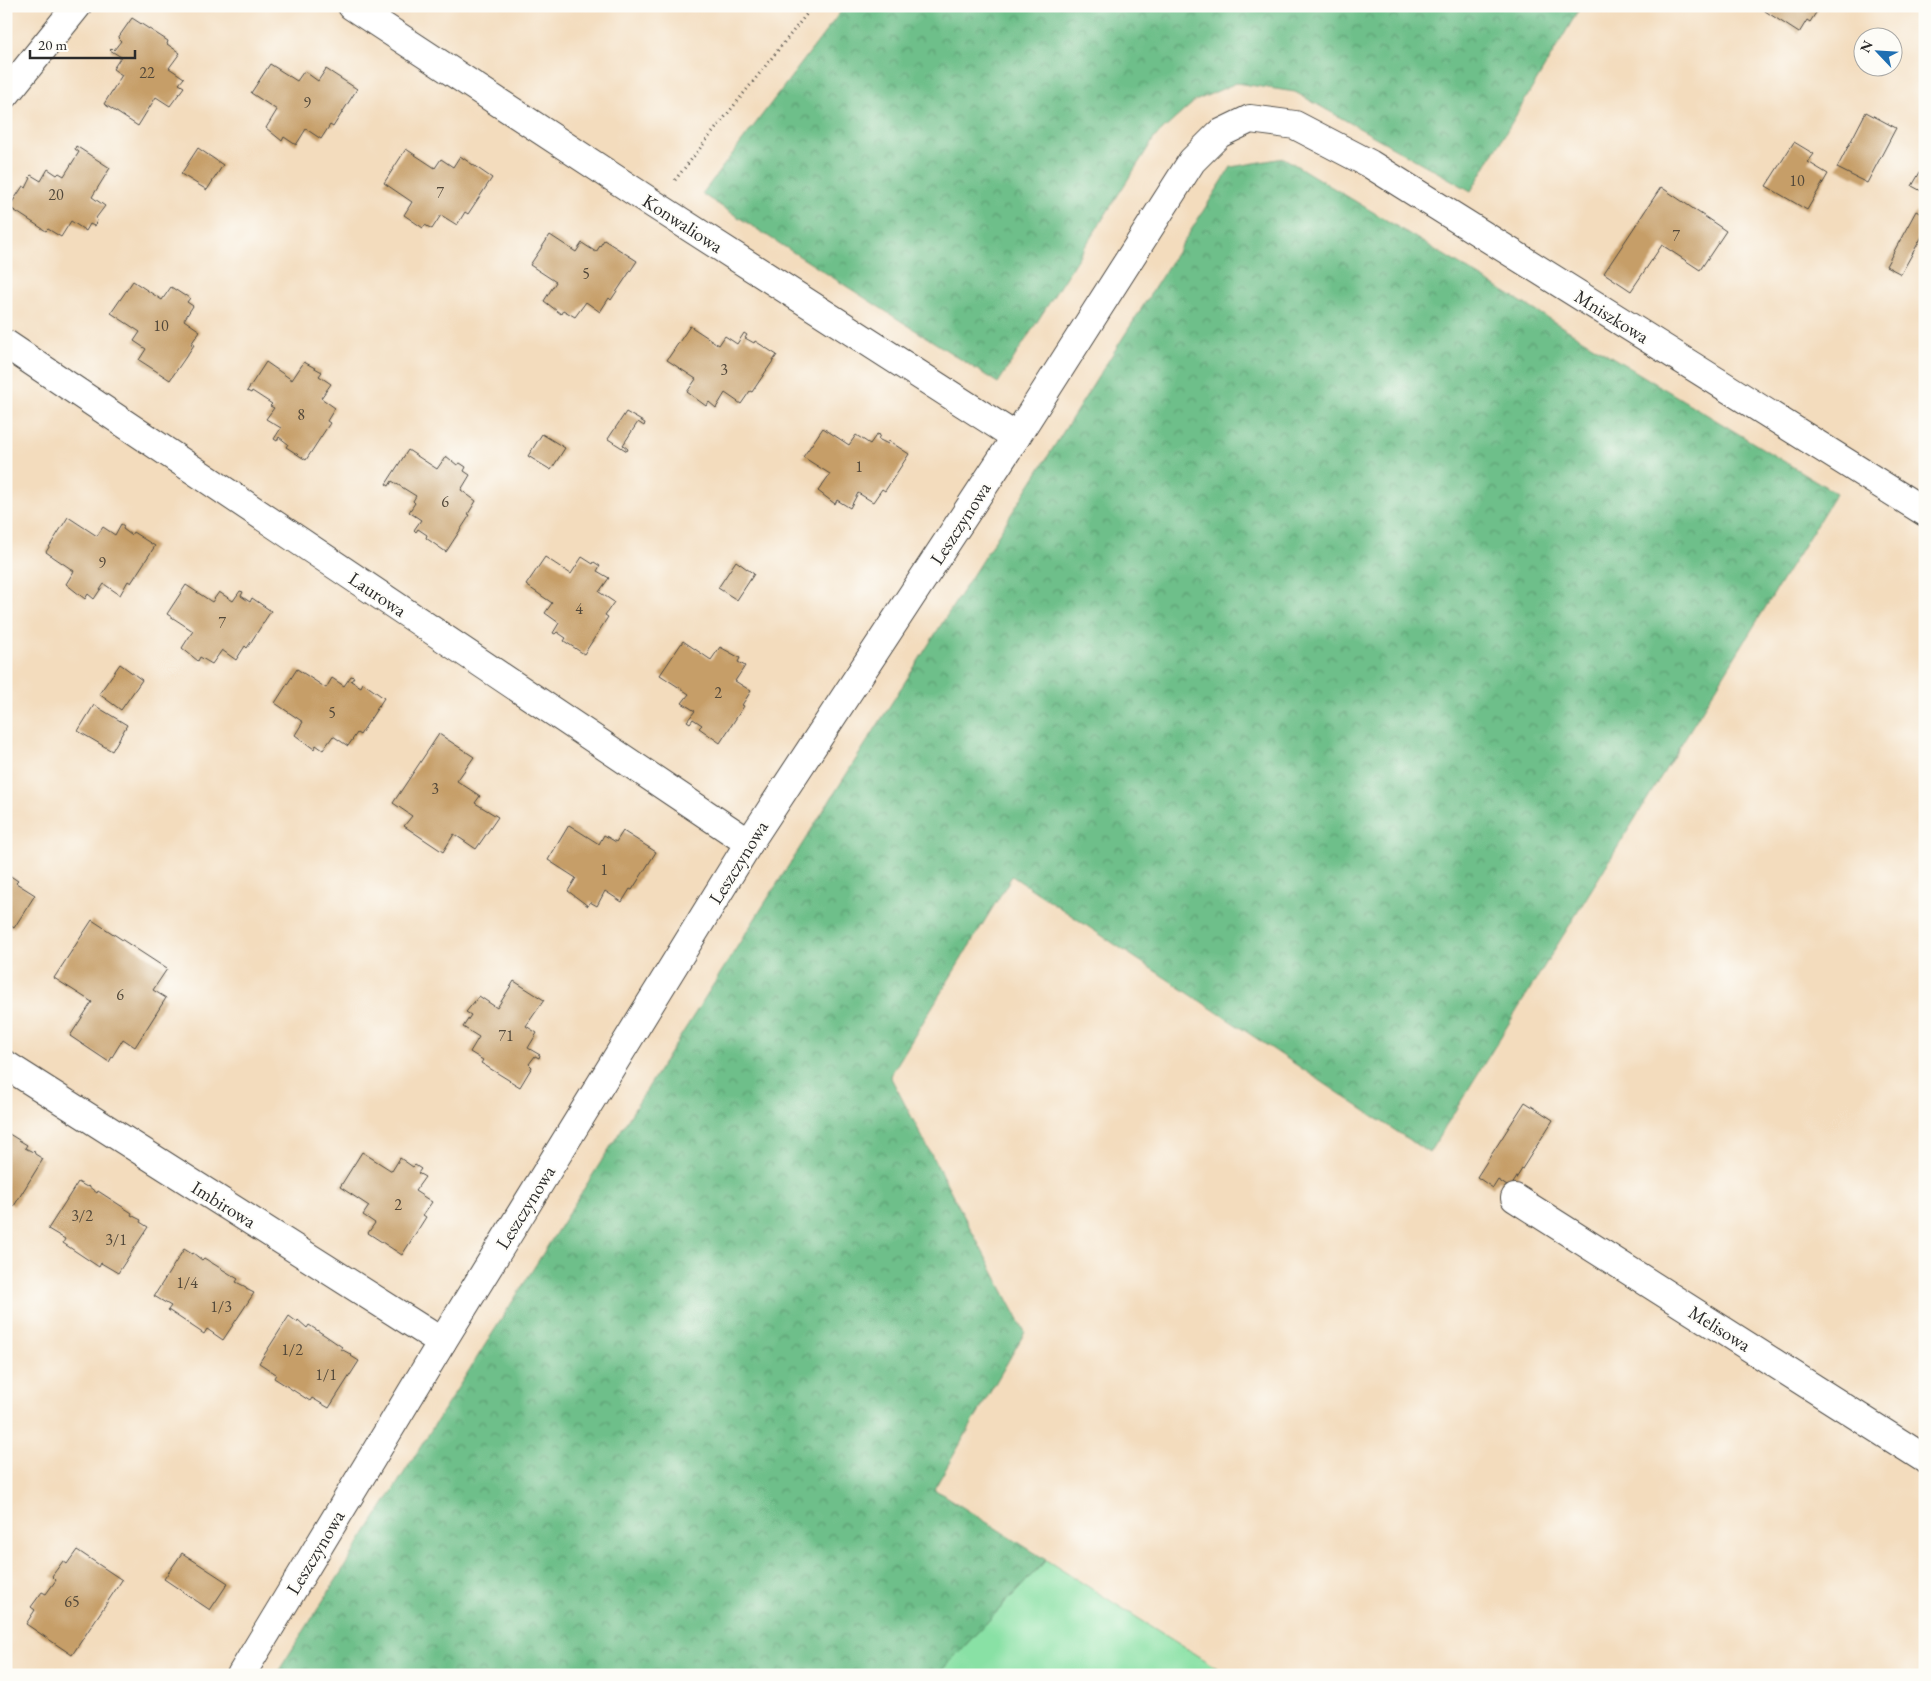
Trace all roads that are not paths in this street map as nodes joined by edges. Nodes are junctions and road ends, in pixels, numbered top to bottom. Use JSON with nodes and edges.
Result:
{"nodes":[{"id":1,"x":77,"y":6,"type":"edge"},
{"id":2,"x":352,"y":6,"type":"edge"},
{"id":3,"x":6,"y":94,"type":"edge"},
{"id":4,"x":1295,"y":125,"type":"joint"},
{"id":5,"x":6,"y":344,"type":"edge"},
{"id":6,"x":1016,"y":437,"type":"junction"},
{"id":7,"x":1925,"y":512,"type":"edge"},
{"id":8,"x":749,"y":843,"type":"junction"},
{"id":9,"x":6,"y":1065,"type":"edge"},
{"id":10,"x":1515,"y":1198,"type":"dead end"},
{"id":11,"x":442,"y":1342,"type":"junction"},
{"id":12,"x":1925,"y":1458,"type":"edge"},
{"id":13,"x":241,"y":1675,"type":"edge"}],
"edges":[{"from":1,"to":3,"type":"street"},
{"from":2,"to":6,"type":"street","name":"Konwaliowa"},
{"from":4,"to":6,"type":"street","name":"Leszczynowa"},
{"from":4,"to":7,"type":"street","name":"Mniszkowa"},
{"from":5,"to":8,"type":"street","name":"Laurowa"},
{"from":6,"to":8,"type":"street","name":"Leszczynowa"},
{"from":8,"to":11,"type":"street","name":"Leszczynowa"},
{"from":9,"to":11,"type":"street","name":"Imbirowa"},
{"from":10,"to":12,"type":"street","name":"Melisowa"},
{"from":11,"to":13,"type":"street","name":"Leszczynowa"}]}
